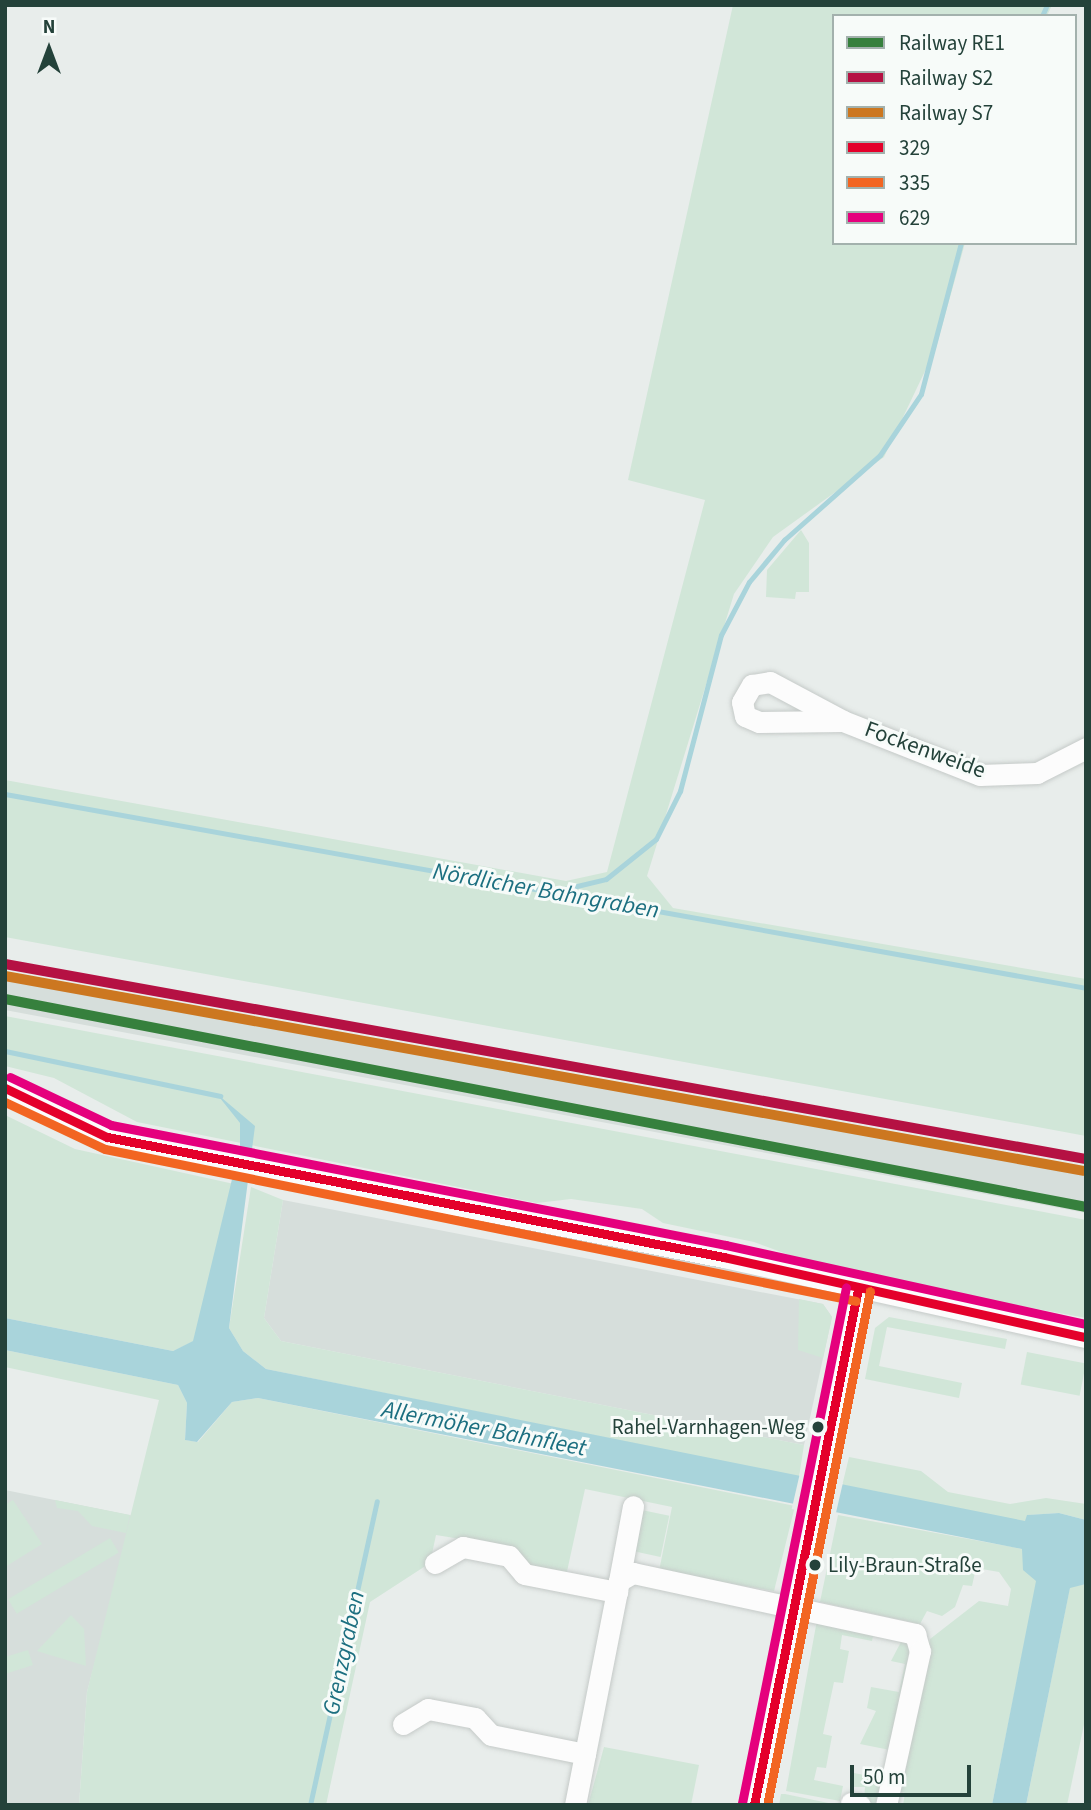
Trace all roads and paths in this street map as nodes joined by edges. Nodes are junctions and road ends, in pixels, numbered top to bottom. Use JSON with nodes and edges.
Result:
{"nodes":[{"id":1,"x":843,"y":721,"type":"dead end"},
{"id":2,"x":1086,"y":748,"type":"edge"},
{"id":3,"x":5,"y":1088,"type":"edge"},
{"id":4,"x":858,"y":1289,"type":"junction"},
{"id":5,"x":1086,"y":1337,"type":"edge"},
{"id":6,"x":633,"y":1506,"type":"dead end"},
{"id":7,"x":435,"y":1563,"type":"dead end"},
{"id":8,"x":622,"y":1579,"type":"junction"},
{"id":9,"x":795,"y":1608,"type":"junction"},
{"id":10,"x":403,"y":1724,"type":"dead end"},
{"id":11,"x":585,"y":1754,"type":"junction"},
{"id":12,"x":890,"y":1801,"type":"edge"},
{"id":13,"x":575,"y":1805,"type":"edge"},
{"id":14,"x":754,"y":1805,"type":"edge"}],
"edges":[{"from":1,"to":2,"type":"street","name":"Fockenweide"},
{"from":3,"to":4,"type":"street"},
{"from":4,"to":5,"type":"street"},
{"from":4,"to":9,"type":"street"},
{"from":6,"to":8,"type":"street"},
{"from":7,"to":8,"type":"street"},
{"from":8,"to":9,"type":"street"},
{"from":8,"to":11,"type":"street"},
{"from":9,"to":12,"type":"street"},
{"from":9,"to":14,"type":"street"},
{"from":10,"to":11,"type":"street"},
{"from":11,"to":13,"type":"street"}]}
